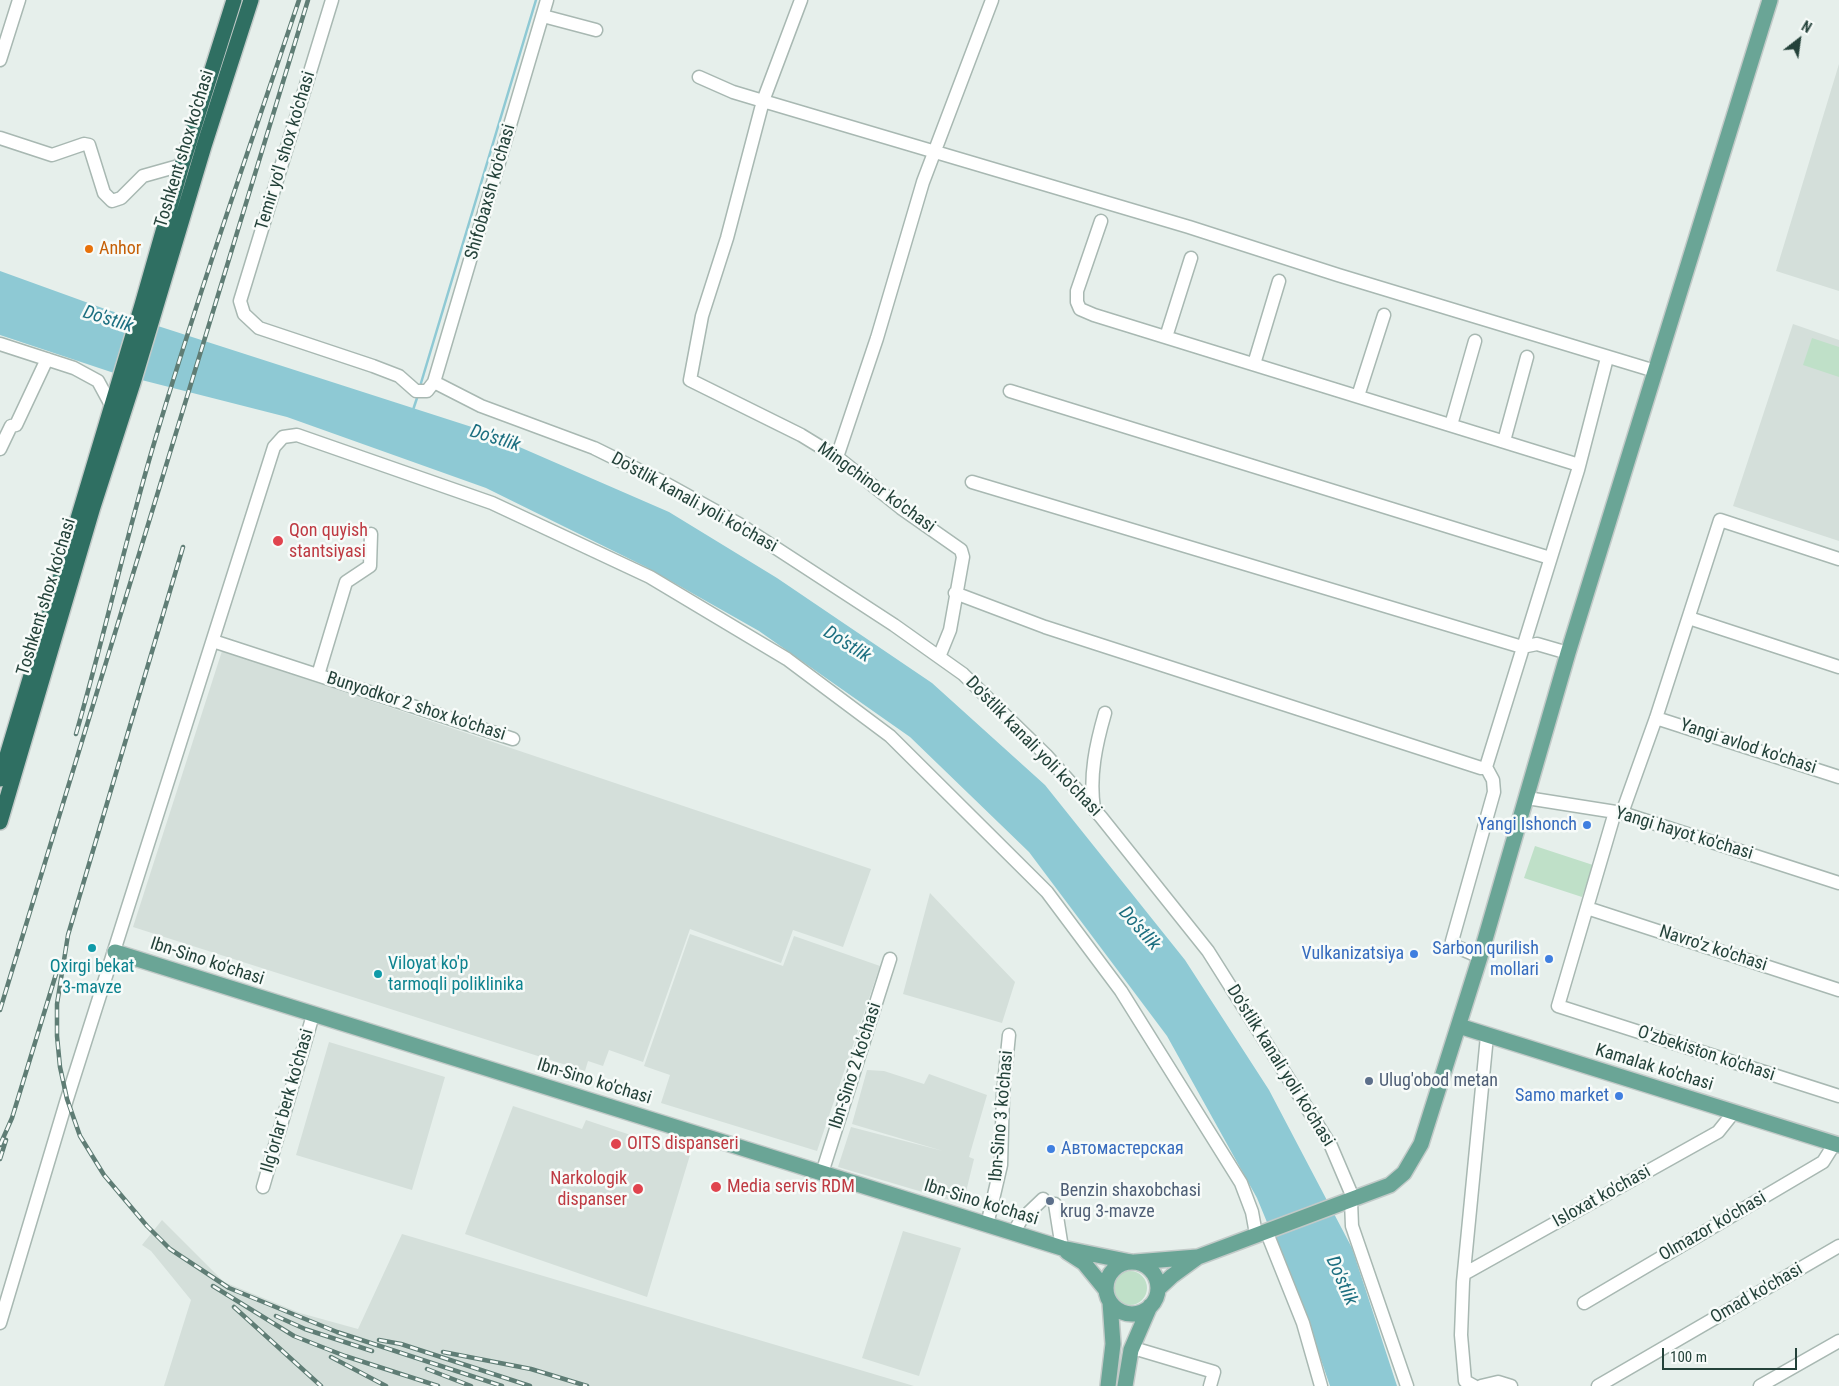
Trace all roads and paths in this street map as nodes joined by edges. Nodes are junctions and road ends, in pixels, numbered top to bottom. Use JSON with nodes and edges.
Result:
{"nodes":[{"id":1,"x":19,"y":0,"type":"edge"},
{"id":2,"x":234,"y":0,"type":"edge"},
{"id":3,"x":251,"y":0,"type":"edge"},
{"id":4,"x":332,"y":0,"type":"edge"},
{"id":5,"x":547,"y":0,"type":"edge"},
{"id":6,"x":801,"y":0,"type":"edge"},
{"id":7,"x":992,"y":0,"type":"edge"},
{"id":8,"x":1770,"y":0,"type":"edge"},
{"id":9,"x":543,"y":16,"type":"junction"},
{"id":10,"x":596,"y":30,"type":"dead end"},
{"id":11,"x":0,"y":60,"type":"edge"},
{"id":12,"x":699,"y":77,"type":"dead end"},
{"id":13,"x":763,"y":100,"type":"junction"},
{"id":14,"x":0,"y":138,"type":"edge"},
{"id":15,"x":934,"y":152,"type":"junction"},
{"id":16,"x":182,"y":166,"type":"junction"},
{"id":17,"x":1100,"y":221,"type":"dead end"},
{"id":18,"x":1191,"y":258,"type":"dead end"},
{"id":19,"x":1279,"y":281,"type":"dead end"},
{"id":20,"x":149,"y":307,"type":"junction"},
{"id":21,"x":1384,"y":315,"type":"dead end"},
{"id":22,"x":1166,"y":337,"type":"junction"},
{"id":23,"x":1475,"y":341,"type":"dead end"},
{"id":24,"x":0,"y":344,"type":"edge"},
{"id":25,"x":1527,"y":357,"type":"dead end"},
{"id":26,"x":1607,"y":358,"type":"junction"},
{"id":27,"x":47,"y":359,"type":"junction"},
{"id":28,"x":1254,"y":364,"type":"junction"},
{"id":29,"x":1654,"y":372,"type":"junction"},
{"id":30,"x":126,"y":381,"type":"junction"},
{"id":31,"x":434,"y":382,"type":"junction"},
{"id":32,"x":1010,"y":391,"type":"dead end"},
{"id":33,"x":1358,"y":396,"type":"junction"},
{"id":34,"x":111,"y":404,"type":"junction"},
{"id":35,"x":1451,"y":425,"type":"junction"},
{"id":36,"x":1504,"y":441,"type":"junction"},
{"id":37,"x":0,"y":449,"type":"edge"},
{"id":38,"x":837,"y":458,"type":"junction"},
{"id":39,"x":1579,"y":465,"type":"junction"},
{"id":40,"x":972,"y":482,"type":"dead end"},
{"id":41,"x":371,"y":534,"type":"dead end"},
{"id":42,"x":1550,"y":558,"type":"junction"},
{"id":43,"x":1839,"y":559,"type":"edge"},
{"id":44,"x":956,"y":593,"type":"junction"},
{"id":45,"x":1689,"y":618,"type":"junction"},
{"id":46,"x":213,"y":641,"type":"junction"},
{"id":47,"x":1522,"y":647,"type":"junction"},
{"id":48,"x":1568,"y":653,"type":"junction"},
{"id":49,"x":939,"y":657,"type":"junction"},
{"id":50,"x":1839,"y":667,"type":"edge"},
{"id":51,"x":318,"y":675,"type":"junction"},
{"id":52,"x":1105,"y":713,"type":"dead end"},
{"id":53,"x":1656,"y":718,"type":"junction"},
{"id":54,"x":513,"y":739,"type":"dead end"},
{"id":55,"x":1486,"y":767,"type":"junction"},
{"id":56,"x":1839,"y":777,"type":"edge"},
{"id":57,"x":0,"y":779,"type":"edge"},
{"id":58,"x":1527,"y":798,"type":"junction"},
{"id":59,"x":1094,"y":809,"type":"junction"},
{"id":60,"x":1619,"y":813,"type":"junction"},
{"id":61,"x":0,"y":822,"type":"edge"},
{"id":62,"x":1839,"y":883,"type":"edge"},
{"id":63,"x":1587,"y":908,"type":"junction"},
{"id":64,"x":115,"y":952,"type":"junction"},
{"id":65,"x":1480,"y":957,"type":"junction"},
{"id":66,"x":890,"y":960,"type":"dead end"},
{"id":67,"x":1839,"y":990,"type":"edge"},
{"id":68,"x":313,"y":1015,"type":"junction"},
{"id":69,"x":1459,"y":1026,"type":"junction"},
{"id":70,"x":1009,"y":1035,"type":"dead end"},
{"id":71,"x":1487,"y":1036,"type":"junction"},
{"id":72,"x":1839,"y":1096,"type":"edge"},
{"id":73,"x":1734,"y":1112,"type":"junction"},
{"id":74,"x":1837,"y":1144,"type":"edge"},
{"id":75,"x":822,"y":1173,"type":"junction"},
{"id":76,"x":263,"y":1187,"type":"dead end"},
{"id":77,"x":1043,"y":1199,"type":"dead end"},
{"id":78,"x":1349,"y":1202,"type":"junction"},
{"id":79,"x":1055,"y":1204,"type":"dead end"},
{"id":80,"x":987,"y":1225,"type":"junction"},
{"id":81,"x":1013,"y":1233,"type":"junction"},
{"id":82,"x":1262,"y":1235,"type":"junction"},
{"id":83,"x":1839,"y":1246,"type":"edge"},
{"id":84,"x":1062,"y":1248,"type":"junction"},
{"id":85,"x":1198,"y":1257,"type":"junction"},
{"id":86,"x":1133,"y":1262,"type":"junction"},
{"id":87,"x":1464,"y":1274,"type":"junction"},
{"id":88,"x":1158,"y":1289,"type":"junction"},
{"id":89,"x":1108,"y":1296,"type":"junction"},
{"id":90,"x":1584,"y":1303,"type":"dead end"},
{"id":91,"x":1150,"y":1306,"type":"junction"},
{"id":92,"x":0,"y":1323,"type":"edge"},
{"id":93,"x":1839,"y":1342,"type":"edge"},
{"id":94,"x":1131,"y":1350,"type":"junction"},
{"id":95,"x":1214,"y":1372,"type":"junction"},
{"id":96,"x":1108,"y":1386,"type":"edge"},
{"id":97,"x":1125,"y":1386,"type":"edge"},
{"id":98,"x":1210,"y":1386,"type":"edge"},
{"id":99,"x":1217,"y":1386,"type":"edge"},
{"id":100,"x":1321,"y":1386,"type":"edge"},
{"id":101,"x":1407,"y":1386,"type":"edge"},
{"id":102,"x":1474,"y":1386,"type":"edge"},
{"id":103,"x":1481,"y":1386,"type":"edge"},
{"id":104,"x":1511,"y":1386,"type":"edge"},
{"id":105,"x":1598,"y":1386,"type":"edge"},
{"id":106,"x":1760,"y":1386,"type":"edge"}],
"edges":[{"from":1,"to":11,"type":"street"},
{"from":2,"to":16,"type":"highway","name":"Toshkent shox ko'chasi"},
{"from":3,"to":20,"type":"highway","name":"Toshkent shox ko'chasi"},
{"from":4,"to":31,"type":"street","name":"Temir yo'l shox ko'chasi"},
{"from":5,"to":9,"type":"street","name":"Shifobaxsh ko'chasi"},
{"from":6,"to":13,"type":"street"},
{"from":7,"to":15,"type":"street"},
{"from":8,"to":29,"type":"main road"},
{"from":9,"to":10,"type":"street"},
{"from":9,"to":31,"type":"street","name":"Shifobaxsh ko'chasi"},
{"from":12,"to":13,"type":"street"},
{"from":13,"to":15,"type":"street"},
{"from":13,"to":38,"type":"street","name":"Mingchinor ko'chasi"},
{"from":14,"to":16,"type":"street"},
{"from":15,"to":26,"type":"street"},
{"from":15,"to":38,"type":"street"},
{"from":16,"to":20,"type":"highway","name":"Toshkent shox ko'chasi"},
{"from":17,"to":22,"type":"street"},
{"from":18,"to":22,"type":"street"},
{"from":19,"to":28,"type":"street"},
{"from":20,"to":30,"type":"highway"},
{"from":21,"to":33,"type":"street"},
{"from":22,"to":28,"type":"street"},
{"from":23,"to":35,"type":"street"},
{"from":24,"to":27,"type":"street"},
{"from":25,"to":36,"type":"street"},
{"from":26,"to":29,"type":"street"},
{"from":26,"to":39,"type":"street"},
{"from":27,"to":34,"type":"street"},
{"from":27,"to":37,"type":"street"},
{"from":28,"to":33,"type":"street"},
{"from":29,"to":48,"type":"main road"},
{"from":30,"to":34,"type":"highway","name":"Toshkent shox ko'chasi"},
{"from":30,"to":61,"type":"highway","name":"Toshkent shox ko'chasi"},
{"from":31,"to":49,"type":"street","name":"Do'stlik kanali yoli ko'chasi"},
{"from":32,"to":42,"type":"street"},
{"from":33,"to":35,"type":"street"},
{"from":34,"to":57,"type":"highway","name":"Toshkent shox ko'chasi"},
{"from":35,"to":36,"type":"street"},
{"from":36,"to":39,"type":"street"},
{"from":38,"to":44,"type":"street","name":"Mingchinor ko'chasi"},
{"from":39,"to":42,"type":"street"},
{"from":40,"to":47,"type":"street"},
{"from":41,"to":51,"type":"street","name":"Bunyodkor 2 shox ko'chasi"},
{"from":42,"to":47,"type":"street"},
{"from":43,"to":45,"type":"street"},
{"from":44,"to":49,"type":"street","name":"Mingchinor ko'chasi"},
{"from":44,"to":55,"type":"street"},
{"from":45,"to":50,"type":"street"},
{"from":45,"to":53,"type":"street"},
{"from":46,"to":51,"type":"street","name":"Bunyodkor 2 shox ko'chasi"},
{"from":46,"to":64,"type":"street"},
{"from":46,"to":82,"type":"street"},
{"from":47,"to":48,"type":"street"},
{"from":47,"to":55,"type":"street"},
{"from":48,"to":58,"type":"main road"},
{"from":49,"to":59,"type":"street","name":"Do'stlik kanali yoli ko'chasi"},
{"from":51,"to":54,"type":"street","name":"Bunyodkor 2 shox ko'chasi"},
{"from":52,"to":59,"type":"street"},
{"from":53,"to":56,"type":"street","name":"Yangi avlod ko'chasi"},
{"from":53,"to":60,"type":"street"},
{"from":55,"to":65,"type":"street"},
{"from":58,"to":60,"type":"street","name":"Yangi hayot ko'chasi"},
{"from":58,"to":65,"type":"main road"},
{"from":59,"to":78,"type":"street","name":"Do'stlik kanali yoli ko'chasi"},
{"from":60,"to":62,"type":"street","name":"Yangi hayot ko'chasi"},
{"from":60,"to":63,"type":"street"},
{"from":63,"to":67,"type":"street","name":"Navro'z ko'chasi"},
{"from":63,"to":72,"type":"street","name":"O'zbekiston ko'chasi"},
{"from":64,"to":68,"type":"main road","name":"Ibn-Sino ko'chasi"},
{"from":64,"to":92,"type":"street"},
{"from":65,"to":69,"type":"main road"},
{"from":66,"to":75,"type":"street","name":"Ibn-Sino 2 ko'chasi"},
{"from":68,"to":75,"type":"main road","name":"Ibn-Sino ko'chasi"},
{"from":68,"to":76,"type":"street","name":"Ilg'orlar berk ko'chasi"},
{"from":69,"to":71,"type":"main road","name":"Kamalak ko'chasi"},
{"from":69,"to":78,"type":"main road"},
{"from":70,"to":80,"type":"street","name":"Ibn-Sino 3 ko'chasi"},
{"from":71,"to":73,"type":"main road","name":"Kamalak ko'chasi"},
{"from":71,"to":87,"type":"street"},
{"from":73,"to":74,"type":"main road","name":"Kamalak ko'chasi"},
{"from":73,"to":87,"type":"street","name":"Isloxat ko'chasi"},
{"from":74,"to":90,"type":"street","name":"Olmazor ko'chasi"},
{"from":75,"to":80,"type":"main road","name":"Ibn-Sino ko'chasi"},
{"from":77,"to":81,"type":"street"},
{"from":78,"to":82,"type":"main road"},
{"from":78,"to":101,"type":"street"},
{"from":79,"to":84,"type":"street"},
{"from":80,"to":81,"type":"main road","name":"Ibn-Sino ko'chasi"},
{"from":81,"to":84,"type":"main road","name":"Ibn-Sino ko'chasi"},
{"from":82,"to":85,"type":"main road"},
{"from":82,"to":100,"type":"street"},
{"from":83,"to":105,"type":"street","name":"Omad ko'chasi"},
{"from":84,"to":86,"type":"main road"},
{"from":84,"to":89,"type":"main road"},
{"from":85,"to":86,"type":"main road"},
{"from":85,"to":88,"type":"main road"},
{"from":86,"to":88,"type":"main road"},
{"from":86,"to":89,"type":"main road"},
{"from":87,"to":102,"type":"street"},
{"from":88,"to":91,"type":"main road"},
{"from":89,"to":91,"type":"main road"},
{"from":89,"to":96,"type":"main road"},
{"from":91,"to":94,"type":"main road"},
{"from":93,"to":106,"type":"street"},
{"from":94,"to":95,"type":"street"},
{"from":94,"to":97,"type":"main road"},
{"from":95,"to":98,"type":"street"},
{"from":95,"to":99,"type":"street"},
{"from":103,"to":104,"type":"street"}]}
